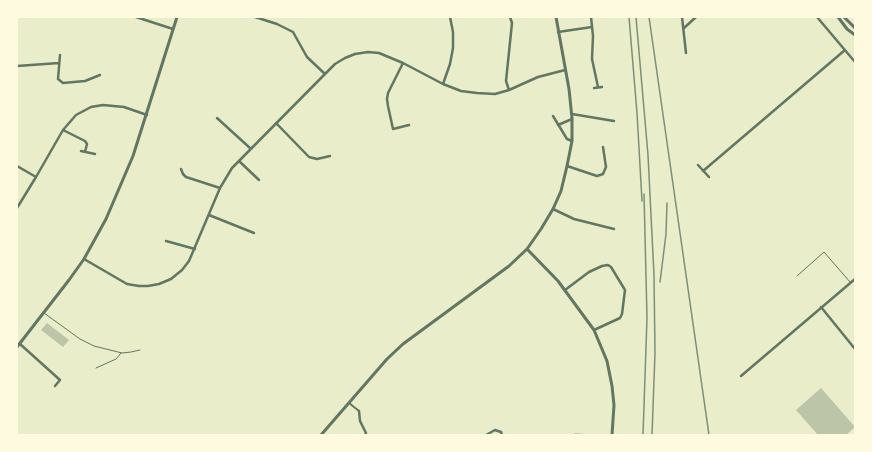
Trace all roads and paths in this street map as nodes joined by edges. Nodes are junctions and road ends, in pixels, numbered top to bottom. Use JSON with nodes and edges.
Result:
{"nodes":[{"id":1,"x":136,"y":17,"type":"edge"},
{"id":2,"x":177,"y":17,"type":"edge"},
{"id":3,"x":255,"y":17,"type":"edge"},
{"id":4,"x":450,"y":17,"type":"edge"},
{"id":5,"x":510,"y":17,"type":"edge"},
{"id":6,"x":556,"y":17,"type":"edge"},
{"id":7,"x":591,"y":17,"type":"edge"},
{"id":8,"x":682,"y":17,"type":"edge"},
{"id":9,"x":696,"y":17,"type":"edge"},
{"id":10,"x":817,"y":17,"type":"edge"},
{"id":11,"x":838,"y":17,"type":"edge"},
{"id":12,"x":844,"y":17,"type":"edge"},
{"id":13,"x":592,"y":27,"type":"junction"},
{"id":14,"x":683,"y":28,"type":"junction"},
{"id":15,"x":855,"y":28,"type":"edge"},
{"id":16,"x":173,"y":29,"type":"junction"},
{"id":17,"x":558,"y":32,"type":"junction"},
{"id":18,"x":855,"y":35,"type":"edge"},
{"id":19,"x":845,"y":50,"type":"junction"},
{"id":20,"x":686,"y":53,"type":"dead end"},
{"id":21,"x":60,"y":55,"type":"dead end"},
{"id":22,"x":855,"y":62,"type":"edge"},
{"id":23,"x":59,"y":63,"type":"junction"},
{"id":24,"x":403,"y":63,"type":"junction"},
{"id":25,"x":17,"y":66,"type":"edge"},
{"id":26,"x":565,"y":70,"type":"junction"},
{"id":27,"x":324,"y":74,"type":"junction"},
{"id":28,"x":100,"y":76,"type":"dead end"},
{"id":29,"x":444,"y":84,"type":"junction"},
{"id":30,"x":602,"y":87,"type":"dead end"},
{"id":31,"x":509,"y":90,"type":"junction"},
{"id":32,"x":147,"y":115,"type":"junction"},
{"id":33,"x":553,"y":116,"type":"dead end"},
{"id":34,"x":572,"y":116,"type":"junction"},
{"id":35,"x":216,"y":118,"type":"dead end"},
{"id":36,"x":614,"y":121,"type":"dead end"},
{"id":37,"x":276,"y":123,"type":"junction"},
{"id":38,"x":409,"y":125,"type":"dead end"},
{"id":39,"x":558,"y":125,"type":"junction"},
{"id":40,"x":63,"y":130,"type":"junction"},
{"id":41,"x":572,"y":141,"type":"junction"},
{"id":42,"x":603,"y":147,"type":"dead end"},
{"id":43,"x":250,"y":148,"type":"junction"},
{"id":44,"x":81,"y":151,"type":"dead end"},
{"id":45,"x":85,"y":152,"type":"junction"},
{"id":46,"x":95,"y":154,"type":"dead end"},
{"id":47,"x":330,"y":156,"type":"dead end"},
{"id":48,"x":238,"y":161,"type":"junction"},
{"id":49,"x":698,"y":164,"type":"dead end"},
{"id":50,"x":17,"y":166,"type":"edge"},
{"id":51,"x":568,"y":166,"type":"junction"},
{"id":52,"x":181,"y":169,"type":"dead end"},
{"id":53,"x":703,"y":171,"type":"junction"},
{"id":54,"x":36,"y":177,"type":"junction"},
{"id":55,"x":708,"y":177,"type":"dead end"},
{"id":56,"x":259,"y":180,"type":"dead end"},
{"id":57,"x":220,"y":188,"type":"junction"},
{"id":58,"x":17,"y":208,"type":"edge"},
{"id":59,"x":553,"y":209,"type":"junction"},
{"id":60,"x":209,"y":215,"type":"junction"},
{"id":61,"x":614,"y":229,"type":"dead end"},
{"id":62,"x":254,"y":233,"type":"dead end"},
{"id":63,"x":166,"y":241,"type":"dead end"},
{"id":64,"x":195,"y":249,"type":"junction"},
{"id":65,"x":527,"y":249,"type":"junction"},
{"id":66,"x":84,"y":259,"type":"junction"},
{"id":67,"x":797,"y":276,"type":"dead end"},
{"id":68,"x":855,"y":278,"type":"edge"},
{"id":69,"x":850,"y":283,"type":"junction"},
{"id":70,"x":565,"y":290,"type":"junction"},
{"id":71,"x":821,"y":307,"type":"junction"},
{"id":72,"x":44,"y":313,"type":"junction"},
{"id":73,"x":594,"y":330,"type":"junction"},
{"id":74,"x":20,"y":344,"type":"junction"},
{"id":75,"x":17,"y":347,"type":"edge"},
{"id":76,"x":855,"y":349,"type":"edge"},
{"id":77,"x":140,"y":350,"type":"dead end"},
{"id":78,"x":122,"y":353,"type":"junction"},
{"id":79,"x":96,"y":368,"type":"dead end"},
{"id":80,"x":742,"y":376,"type":"dead end"},
{"id":81,"x":55,"y":386,"type":"dead end"},
{"id":82,"x":350,"y":403,"type":"junction"},
{"id":83,"x":359,"y":411,"type":"joint"},
{"id":84,"x":366,"y":434,"type":"edge"},
{"id":85,"x":321,"y":435,"type":"edge"},
{"id":86,"x":370,"y":435,"type":"edge"},
{"id":87,"x":486,"y":435,"type":"edge"},
{"id":88,"x":502,"y":435,"type":"edge"},
{"id":89,"x":612,"y":435,"type":"edge"}],
"edges":[{"from":1,"to":16,"type":"street"},
{"from":2,"to":16,"type":"street"},
{"from":3,"to":27,"type":"street"},
{"from":4,"to":29,"type":"street"},
{"from":5,"to":31,"type":"street"},
{"from":6,"to":17,"type":"street"},
{"from":7,"to":13,"type":"street"},
{"from":8,"to":14,"type":"street"},
{"from":9,"to":14,"type":"street"},
{"from":10,"to":19,"type":"street"},
{"from":11,"to":18,"type":"street"},
{"from":12,"to":15,"type":"street"},
{"from":13,"to":17,"type":"street"},
{"from":13,"to":30,"type":"street"},
{"from":14,"to":20,"type":"street"},
{"from":16,"to":32,"type":"street"},
{"from":17,"to":26,"type":"street"},
{"from":19,"to":22,"type":"street"},
{"from":19,"to":53,"type":"street"},
{"from":21,"to":23,"type":"street"},
{"from":23,"to":25,"type":"street"},
{"from":23,"to":28,"type":"street"},
{"from":24,"to":27,"type":"street"},
{"from":24,"to":29,"type":"street"},
{"from":24,"to":38,"type":"street"},
{"from":26,"to":31,"type":"street"},
{"from":26,"to":34,"type":"street"},
{"from":27,"to":37,"type":"street"},
{"from":29,"to":31,"type":"street"},
{"from":32,"to":40,"type":"street"},
{"from":32,"to":66,"type":"street"},
{"from":33,"to":39,"type":"street"},
{"from":34,"to":36,"type":"street"},
{"from":34,"to":39,"type":"street"},
{"from":34,"to":41,"type":"street"},
{"from":35,"to":43,"type":"street"},
{"from":37,"to":43,"type":"street"},
{"from":37,"to":47,"type":"street"},
{"from":39,"to":41,"type":"street"},
{"from":40,"to":45,"type":"street"},
{"from":40,"to":54,"type":"street"},
{"from":41,"to":51,"type":"street"},
{"from":42,"to":51,"type":"street"},
{"from":43,"to":48,"type":"street"},
{"from":44,"to":45,"type":"street"},
{"from":45,"to":46,"type":"street"},
{"from":48,"to":56,"type":"street"},
{"from":48,"to":57,"type":"street"},
{"from":49,"to":53,"type":"street"},
{"from":50,"to":54,"type":"street"},
{"from":51,"to":59,"type":"street"},
{"from":52,"to":57,"type":"street"},
{"from":53,"to":55,"type":"street"},
{"from":54,"to":58,"type":"street"},
{"from":57,"to":60,"type":"street"},
{"from":59,"to":61,"type":"street"},
{"from":59,"to":65,"type":"street"},
{"from":60,"to":62,"type":"street"},
{"from":60,"to":64,"type":"street"},
{"from":63,"to":64,"type":"street"},
{"from":64,"to":66,"type":"street"},
{"from":65,"to":70,"type":"street"},
{"from":65,"to":82,"type":"street"},
{"from":66,"to":72,"type":"street"},
{"from":67,"to":69,"type":"lane"},
{"from":68,"to":69,"type":"street"},
{"from":69,"to":71,"type":"street"},
{"from":70,"to":73,"type":"street"},
{"from":70,"to":73,"type":"street"},
{"from":71,"to":76,"type":"street"},
{"from":71,"to":80,"type":"street"},
{"from":72,"to":74,"type":"street"},
{"from":72,"to":78,"type":"lane"},
{"from":73,"to":89,"type":"street"},
{"from":74,"to":75,"type":"street"},
{"from":74,"to":81,"type":"street"},
{"from":77,"to":78,"type":"lane"},
{"from":78,"to":79,"type":"lane"},
{"from":82,"to":83,"type":"street"},
{"from":82,"to":85,"type":"street"},
{"from":83,"to":84,"type":"street"},
{"from":84,"to":86,"type":"street"},
{"from":87,"to":88,"type":"street"}]}
